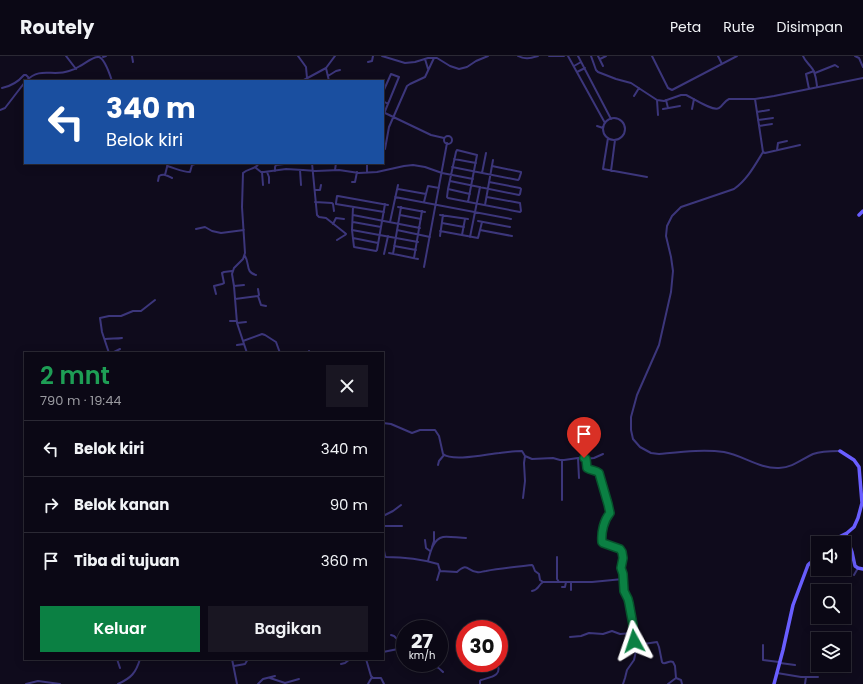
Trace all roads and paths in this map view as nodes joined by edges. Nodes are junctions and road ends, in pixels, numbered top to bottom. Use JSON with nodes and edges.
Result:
{"nodes":[{"id":1,"x":66,"y":56,"type":"edge"},
{"id":2,"x":106,"y":56,"type":"edge"},
{"id":3,"x":132,"y":56,"type":"edge"},
{"id":4,"x":298,"y":56,"type":"edge"},
{"id":5,"x":334,"y":56,"type":"edge"},
{"id":6,"x":373,"y":56,"type":"edge"},
{"id":7,"x":382,"y":56,"type":"edge"},
{"id":8,"x":488,"y":56,"type":"edge"},
{"id":9,"x":518,"y":56,"type":"edge"},
{"id":10,"x":538,"y":56,"type":"edge"},
{"id":11,"x":549,"y":56,"type":"edge"},
{"id":12,"x":564,"y":56,"type":"edge"},
{"id":13,"x":568,"y":56,"type":"edge"},
{"id":14,"x":578,"y":56,"type":"edge"},
{"id":15,"x":591,"y":56,"type":"edge"},
{"id":16,"x":598,"y":56,"type":"edge"},
{"id":17,"x":606,"y":56,"type":"edge"},
{"id":18,"x":652,"y":56,"type":"edge"},
{"id":19,"x":718,"y":56,"type":"edge"},
{"id":20,"x":737,"y":56,"type":"edge"},
{"id":21,"x":803,"y":56,"type":"edge"},
{"id":22,"x":855,"y":56,"type":"edge"},
{"id":23,"x":482,"y":57,"type":"edge"},
{"id":24,"x":103,"y":58,"type":"edge"},
{"id":25,"x":434,"y":58,"type":"junction"},
{"id":26,"x":425,"y":59,"type":"junction"},
{"id":27,"x":600,"y":59,"type":"junction"},
{"id":28,"x":133,"y":62,"type":"dead end"},
{"id":29,"x":368,"y":62,"type":"dead end"},
{"id":30,"x":581,"y":62,"type":"junction"},
{"id":31,"x":722,"y":64,"type":"junction"},
{"id":32,"x":574,"y":66,"type":"junction"},
{"id":33,"x":603,"y":66,"type":"dead end"},
{"id":34,"x":838,"y":67,"type":"dead end"},
{"id":35,"x":863,"y":67,"type":"edge"},
{"id":36,"x":326,"y":68,"type":"junction"},
{"id":37,"x":585,"y":68,"type":"junction"},
{"id":38,"x":76,"y":69,"type":"junction"},
{"id":39,"x":428,"y":69,"type":"junction"},
{"id":40,"x":340,"y":70,"type":"dead end"},
{"id":41,"x":577,"y":72,"type":"junction"},
{"id":42,"x":814,"y":72,"type":"junction"},
{"id":43,"x":328,"y":76,"type":"junction"},
{"id":44,"x":29,"y":78,"type":"junction"},
{"id":45,"x":306,"y":78,"type":"junction"},
{"id":46,"x":863,"y":78,"type":"edge"},
{"id":47,"x":26,"y":80,"type":"edge"},
{"id":48,"x":112,"y":80,"type":"edge"},
{"id":49,"x":303,"y":80,"type":"edge"},
{"id":50,"x":329,"y":80,"type":"edge"},
{"id":51,"x":24,"y":82,"type":"edge"},
{"id":52,"x":817,"y":87,"type":"junction"},
{"id":53,"x":2,"y":88,"type":"dead end"},
{"id":54,"x":639,"y":88,"type":"junction"},
{"id":55,"x":808,"y":89,"type":"junction"},
{"id":56,"x":384,"y":90,"type":"edge"},
{"id":57,"x":634,"y":96,"type":"dead end"},
{"id":58,"x":755,"y":98,"type":"junction"},
{"id":59,"x":694,"y":99,"type":"junction"},
{"id":60,"x":657,"y":100,"type":"junction"},
{"id":61,"x":666,"y":100,"type":"junction"},
{"id":62,"x":384,"y":102,"type":"edge"},
{"id":63,"x":388,"y":104,"type":"junction"},
{"id":64,"x":680,"y":106,"type":"dead end"},
{"id":65,"x":668,"y":108,"type":"junction"},
{"id":66,"x":663,"y":109,"type":"dead end"},
{"id":67,"x":692,"y":109,"type":"dead end"},
{"id":68,"x":0,"y":110,"type":"edge"},
{"id":69,"x":770,"y":110,"type":"dead end"},
{"id":70,"x":385,"y":112,"type":"joint"},
{"id":71,"x":757,"y":112,"type":"junction"},
{"id":72,"x":394,"y":116,"type":"junction"},
{"id":73,"x":658,"y":116,"type":"dead end"},
{"id":74,"x":773,"y":118,"type":"dead end"},
{"id":75,"x":611,"y":119,"type":"junction"},
{"id":76,"x":758,"y":120,"type":"junction"},
{"id":77,"x":605,"y":123,"type":"junction"},
{"id":78,"x":772,"y":124,"type":"dead end"},
{"id":79,"x":596,"y":126,"type":"dead end"},
{"id":80,"x":759,"y":126,"type":"junction"},
{"id":81,"x":603,"y":128,"type":"junction"},
{"id":82,"x":444,"y":138,"type":"junction"},
{"id":83,"x":608,"y":138,"type":"junction"},
{"id":84,"x":615,"y":140,"type":"junction"},
{"id":85,"x":384,"y":141,"type":"edge"},
{"id":86,"x":787,"y":141,"type":"dead end"},
{"id":87,"x":447,"y":143,"type":"junction"},
{"id":88,"x":800,"y":145,"type":"dead end"},
{"id":89,"x":385,"y":150,"type":"dead end"},
{"id":90,"x":777,"y":150,"type":"junction"},
{"id":91,"x":763,"y":152,"type":"junction"},
{"id":92,"x":486,"y":153,"type":"dead end"},
{"id":93,"x":454,"y":159,"type":"junction"},
{"id":94,"x":493,"y":160,"type":"dead end"},
{"id":95,"x":476,"y":163,"type":"junction"},
{"id":96,"x":168,"y":164,"type":"edge"},
{"id":97,"x":195,"y":164,"type":"edge"},
{"id":98,"x":258,"y":164,"type":"edge"},
{"id":99,"x":284,"y":164,"type":"edge"},
{"id":100,"x":312,"y":164,"type":"edge"},
{"id":101,"x":336,"y":164,"type":"edge"},
{"id":102,"x":367,"y":164,"type":"edge"},
{"id":103,"x":492,"y":166,"type":"junction"},
{"id":104,"x":452,"y":167,"type":"junction"},
{"id":105,"x":256,"y":168,"type":"junction"},
{"id":106,"x":300,"y":170,"type":"junction"},
{"id":107,"x":335,"y":170,"type":"junction"},
{"id":108,"x":275,"y":171,"type":"junction"},
{"id":109,"x":313,"y":171,"type":"junction"},
{"id":110,"x":474,"y":171,"type":"junction"},
{"id":111,"x":611,"y":171,"type":"junction"},
{"id":112,"x":262,"y":172,"type":"junction"},
{"id":113,"x":267,"y":172,"type":"junction"},
{"id":114,"x":357,"y":172,"type":"junction"},
{"id":115,"x":367,"y":172,"type":"junction"},
{"id":116,"x":442,"y":173,"type":"junction"},
{"id":117,"x":482,"y":173,"type":"junction"},
{"id":118,"x":491,"y":174,"type":"junction"},
{"id":119,"x":165,"y":175,"type":"junction"},
{"id":120,"x":451,"y":175,"type":"junction"},
{"id":121,"x":647,"y":177,"type":"dead end"},
{"id":122,"x":172,"y":178,"type":"dead end"},
{"id":123,"x":473,"y":179,"type":"junction"},
{"id":124,"x":158,"y":181,"type":"dead end"},
{"id":125,"x":352,"y":182,"type":"dead end"},
{"id":126,"x":450,"y":182,"type":"junction"},
{"id":127,"x":489,"y":182,"type":"junction"},
{"id":128,"x":269,"y":183,"type":"dead end"},
{"id":129,"x":263,"y":185,"type":"dead end"},
{"id":130,"x":301,"y":185,"type":"dead end"},
{"id":131,"x":321,"y":185,"type":"dead end"},
{"id":132,"x":398,"y":185,"type":"dead end"},
{"id":133,"x":471,"y":186,"type":"junction"},
{"id":134,"x":480,"y":187,"type":"junction"},
{"id":135,"x":397,"y":188,"type":"junction"},
{"id":136,"x":439,"y":188,"type":"junction"},
{"id":137,"x":488,"y":189,"type":"junction"},
{"id":138,"x":315,"y":190,"type":"junction"},
{"id":139,"x":448,"y":190,"type":"junction"},
{"id":140,"x":426,"y":194,"type":"junction"},
{"id":141,"x":470,"y":194,"type":"junction"},
{"id":142,"x":395,"y":197,"type":"junction"},
{"id":143,"x":486,"y":197,"type":"junction"},
{"id":144,"x":315,"y":202,"type":"junction"},
{"id":145,"x":424,"y":202,"type":"junction"},
{"id":146,"x":468,"y":202,"type":"junction"},
{"id":147,"x":477,"y":203,"type":"junction"},
{"id":148,"x":436,"y":204,"type":"junction"},
{"id":149,"x":485,"y":205,"type":"junction"},
{"id":150,"x":353,"y":207,"type":"junction"},
{"id":151,"x":334,"y":211,"type":"dead end"},
{"id":152,"x":863,"y":211,"type":"edge"},
{"id":153,"x":384,"y":212,"type":"junction"},
{"id":154,"x":475,"y":212,"type":"junction"},
{"id":155,"x":354,"y":215,"type":"junction"},
{"id":156,"x":400,"y":215,"type":"junction"},
{"id":157,"x":440,"y":215,"type":"dead end"},
{"id":158,"x":443,"y":215,"type":"junction"},
{"id":159,"x":859,"y":215,"type":"dead end"},
{"id":160,"x":344,"y":219,"type":"dead end"},
{"id":161,"x":421,"y":219,"type":"junction"},
{"id":162,"x":465,"y":219,"type":"junction"},
{"id":163,"x":468,"y":219,"type":"dead end"},
{"id":164,"x":510,"y":219,"type":"dead end"},
{"id":165,"x":382,"y":220,"type":"junction"},
{"id":166,"x":478,"y":221,"type":"dead end"},
{"id":167,"x":353,"y":222,"type":"junction"},
{"id":168,"x":390,"y":222,"type":"junction"},
{"id":169,"x":482,"y":222,"type":"junction"},
{"id":170,"x":442,"y":223,"type":"junction"},
{"id":171,"x":333,"y":224,"type":"junction"},
{"id":172,"x":398,"y":224,"type":"junction"},
{"id":173,"x":381,"y":227,"type":"junction"},
{"id":174,"x":464,"y":227,"type":"junction"},
{"id":175,"x":510,"y":227,"type":"dead end"},
{"id":176,"x":420,"y":228,"type":"junction"},
{"id":177,"x":196,"y":229,"type":"dead end"},
{"id":178,"x":244,"y":230,"type":"junction"},
{"id":179,"x":352,"y":230,"type":"junction"},
{"id":180,"x":397,"y":230,"type":"junction"},
{"id":181,"x":480,"y":230,"type":"junction"},
{"id":182,"x":440,"y":231,"type":"junction"},
{"id":183,"x":380,"y":235,"type":"junction"},
{"id":184,"x":419,"y":235,"type":"junction"},
{"id":185,"x":462,"y":235,"type":"junction"},
{"id":186,"x":388,"y":236,"type":"junction"},
{"id":187,"x":440,"y":236,"type":"dead end"},
{"id":188,"x":512,"y":236,"type":"dead end"},
{"id":189,"x":430,"y":237,"type":"junction"},
{"id":190,"x":470,"y":237,"type":"junction"},
{"id":191,"x":353,"y":238,"type":"junction"},
{"id":192,"x":396,"y":238,"type":"junction"},
{"id":193,"x":337,"y":240,"type":"dead end"},
{"id":194,"x":418,"y":242,"type":"junction"},
{"id":195,"x":378,"y":243,"type":"junction"},
{"id":196,"x":394,"y":246,"type":"junction"},
{"id":197,"x":416,"y":250,"type":"junction"},
{"id":198,"x":389,"y":253,"type":"dead end"},
{"id":199,"x":384,"y":254,"type":"dead end"},
{"id":200,"x":393,"y":254,"type":"junction"},
{"id":201,"x":245,"y":256,"type":"junction"},
{"id":202,"x":414,"y":258,"type":"junction"},
{"id":203,"x":418,"y":259,"type":"dead end"},
{"id":204,"x":424,"y":267,"type":"dead end"},
{"id":205,"x":232,"y":271,"type":"junction"},
{"id":206,"x":256,"y":275,"type":"dead end"},
{"id":207,"x":244,"y":285,"type":"dead end"},
{"id":208,"x":234,"y":286,"type":"junction"},
{"id":209,"x":258,"y":289,"type":"dead end"},
{"id":210,"x":216,"y":294,"type":"dead end"},
{"id":211,"x":258,"y":296,"type":"junction"},
{"id":212,"x":235,"y":299,"type":"junction"},
{"id":213,"x":155,"y":300,"type":"dead end"},
{"id":214,"x":266,"y":306,"type":"dead end"},
{"id":215,"x":230,"y":321,"type":"dead end"},
{"id":216,"x":237,"y":322,"type":"junction"},
{"id":217,"x":246,"y":322,"type":"dead end"},
{"id":218,"x":122,"y":338,"type":"dead end"},
{"id":219,"x":105,"y":339,"type":"junction"},
{"id":220,"x":244,"y":342,"type":"junction"},
{"id":221,"x":237,"y":345,"type":"dead end"},
{"id":222,"x":120,"y":349,"type":"dead end"},
{"id":223,"x":110,"y":352,"type":"edge"},
{"id":224,"x":112,"y":352,"type":"edge"},
{"id":225,"x":247,"y":352,"type":"edge"},
{"id":226,"x":280,"y":352,"type":"edge"},
{"id":227,"x":384,"y":423,"type":"edge"},
{"id":228,"x":840,"y":451,"type":"joint"},
{"id":229,"x":603,"y":454,"type":"dead end"},
{"id":230,"x":444,"y":455,"type":"junction"},
{"id":231,"x":525,"y":456,"type":"junction"},
{"id":232,"x":578,"y":458,"type":"junction"},
{"id":233,"x":586,"y":459,"type":"junction"},
{"id":234,"x":562,"y":460,"type":"junction"},
{"id":235,"x":438,"y":465,"type":"dead end"},
{"id":236,"x":579,"y":478,"type":"dead end"},
{"id":237,"x":523,"y":498,"type":"dead end"},
{"id":238,"x":562,"y":500,"type":"dead end"},
{"id":239,"x":400,"y":505,"type":"dead end"},
{"id":240,"x":384,"y":516,"type":"edge"},
{"id":241,"x":384,"y":526,"type":"edge"},
{"id":242,"x":402,"y":526,"type":"dead end"},
{"id":243,"x":434,"y":532,"type":"dead end"},
{"id":244,"x":846,"y":534,"type":"junction"},
{"id":245,"x":842,"y":536,"type":"edge"},
{"id":246,"x":466,"y":538,"type":"dead end"},
{"id":247,"x":425,"y":540,"type":"dead end"},
{"id":248,"x":384,"y":550,"type":"edge"},
{"id":249,"x":431,"y":550,"type":"junction"},
{"id":250,"x":557,"y":558,"type":"dead end"},
{"id":251,"x":428,"y":561,"type":"junction"},
{"id":252,"x":811,"y":562,"type":"edge"},
{"id":253,"x":858,"y":568,"type":"junction"},
{"id":254,"x":863,"y":569,"type":"edge"},
{"id":255,"x":440,"y":570,"type":"junction"},
{"id":256,"x":854,"y":575,"type":"dead end"},
{"id":257,"x":623,"y":579,"type":"junction"},
{"id":258,"x":437,"y":580,"type":"dead end"},
{"id":259,"x":543,"y":582,"type":"junction"},
{"id":260,"x":559,"y":582,"type":"junction"},
{"id":261,"x":566,"y":582,"type":"junction"},
{"id":262,"x":571,"y":582,"type":"junction"},
{"id":263,"x":562,"y":587,"type":"dead end"},
{"id":264,"x":571,"y":590,"type":"dead end"},
{"id":265,"x":532,"y":591,"type":"dead end"},
{"id":266,"x":633,"y":634,"type":"junction"},
{"id":267,"x":391,"y":635,"type":"dead end"},
{"id":268,"x":570,"y":637,"type":"dead end"},
{"id":269,"x":396,"y":638,"type":"edge"},
{"id":270,"x":635,"y":644,"type":"junction"},
{"id":271,"x":763,"y":645,"type":"dead end"},
{"id":272,"x":396,"y":649,"type":"edge"},
{"id":273,"x":384,"y":652,"type":"edge"},
{"id":274,"x":636,"y":653,"type":"junction"},
{"id":275,"x":631,"y":657,"type":"dead end"},
{"id":276,"x":117,"y":660,"type":"edge"},
{"id":277,"x":140,"y":660,"type":"edge"},
{"id":278,"x":232,"y":660,"type":"edge"},
{"id":279,"x":247,"y":660,"type":"edge"},
{"id":280,"x":349,"y":660,"type":"edge"},
{"id":281,"x":366,"y":660,"type":"edge"},
{"id":282,"x":780,"y":663,"type":"junction"},
{"id":283,"x":341,"y":664,"type":"dead end"},
{"id":284,"x":795,"y":665,"type":"dead end"},
{"id":285,"x":234,"y":666,"type":"junction"},
{"id":286,"x":120,"y":668,"type":"dead end"},
{"id":287,"x":498,"y":672,"type":"edge"},
{"id":288,"x":777,"y":673,"type":"junction"},
{"id":289,"x":276,"y":676,"type":"dead end"},
{"id":290,"x":372,"y":677,"type":"junction"},
{"id":291,"x":818,"y":677,"type":"dead end"},
{"id":292,"x":270,"y":678,"type":"junction"},
{"id":293,"x":676,"y":678,"type":"junction"},
{"id":294,"x":806,"y":678,"type":"junction"},
{"id":295,"x":299,"y":679,"type":"dead end"},
{"id":296,"x":26,"y":684,"type":"edge"},
{"id":297,"x":60,"y":684,"type":"edge"},
{"id":298,"x":118,"y":684,"type":"edge"},
{"id":299,"x":237,"y":684,"type":"edge"},
{"id":300,"x":258,"y":684,"type":"edge"},
{"id":301,"x":368,"y":684,"type":"edge"},
{"id":302,"x":384,"y":684,"type":"edge"},
{"id":303,"x":480,"y":684,"type":"edge"},
{"id":304,"x":623,"y":684,"type":"edge"},
{"id":305,"x":668,"y":684,"type":"edge"},
{"id":306,"x":682,"y":684,"type":"edge"},
{"id":307,"x":774,"y":684,"type":"edge"},
{"id":308,"x":806,"y":684,"type":"edge"}],
"edges":[{"from":1,"to":38,"type":"street"},
{"from":2,"to":24,"type":"street"},
{"from":3,"to":28,"type":"street"},
{"from":4,"to":45,"type":"street"},
{"from":5,"to":36,"type":"street"},
{"from":6,"to":29,"type":"street"},
{"from":7,"to":26,"type":"street"},
{"from":8,"to":23,"type":"street"},
{"from":9,"to":10,"type":"street"},
{"from":11,"to":12,"type":"street"},
{"from":13,"to":32,"type":"street"},
{"from":14,"to":30,"type":"street"},
{"from":15,"to":54,"type":"street"},
{"from":16,"to":27,"type":"street"},
{"from":17,"to":27,"type":"street"},
{"from":18,"to":31,"type":"street"},
{"from":19,"to":31,"type":"street"},
{"from":20,"to":31,"type":"street"},
{"from":21,"to":42,"type":"street"},
{"from":22,"to":35,"type":"street"},
{"from":23,"to":25,"type":"street"},
{"from":24,"to":38,"type":"street"},
{"from":24,"to":48,"type":"street"},
{"from":25,"to":26,"type":"street"},
{"from":25,"to":39,"type":"street"},
{"from":26,"to":39,"type":"street"},
{"from":27,"to":33,"type":"street"},
{"from":30,"to":32,"type":"street"},
{"from":30,"to":37,"type":"street"},
{"from":32,"to":41,"type":"street"},
{"from":34,"to":42,"type":"street"},
{"from":36,"to":43,"type":"street"},
{"from":36,"to":45,"type":"street"},
{"from":37,"to":41,"type":"street"},
{"from":37,"to":75,"type":"street"},
{"from":38,"to":44,"type":"street"},
{"from":39,"to":72,"type":"street"},
{"from":40,"to":43,"type":"street"},
{"from":41,"to":77,"type":"street"},
{"from":42,"to":52,"type":"street"},
{"from":42,"to":55,"type":"street"},
{"from":43,"to":50,"type":"street"},
{"from":44,"to":47,"type":"street"},
{"from":44,"to":53,"type":"street"},
{"from":45,"to":49,"type":"street"},
{"from":46,"to":52,"type":"street"},
{"from":51,"to":68,"type":"street"},
{"from":52,"to":55,"type":"street"},
{"from":54,"to":57,"type":"street"},
{"from":54,"to":60,"type":"street"},
{"from":55,"to":58,"type":"street"},
{"from":56,"to":63,"type":"street"},
{"from":58,"to":59,"type":"street"},
{"from":58,"to":71,"type":"street"},
{"from":59,"to":61,"type":"street"},
{"from":59,"to":67,"type":"street"},
{"from":60,"to":61,"type":"street"},
{"from":60,"to":73,"type":"street"},
{"from":61,"to":65,"type":"street"},
{"from":62,"to":63,"type":"street"},
{"from":63,"to":70,"type":"street"},
{"from":64,"to":65,"type":"street"},
{"from":65,"to":66,"type":"street"},
{"from":69,"to":71,"type":"street"},
{"from":70,"to":72,"type":"street"},
{"from":71,"to":76,"type":"street"},
{"from":72,"to":82,"type":"street"},
{"from":72,"to":85,"type":"street"},
{"from":74,"to":76,"type":"street"},
{"from":75,"to":77,"type":"street"},
{"from":75,"to":84,"type":"street"},
{"from":76,"to":80,"type":"street"},
{"from":77,"to":81,"type":"street"},
{"from":78,"to":80,"type":"street"},
{"from":79,"to":81,"type":"street"},
{"from":80,"to":91,"type":"street"},
{"from":81,"to":83,"type":"street"},
{"from":82,"to":87,"type":"street"},
{"from":82,"to":87,"type":"street"},
{"from":83,"to":84,"type":"street"},
{"from":83,"to":111,"type":"street"},
{"from":84,"to":111,"type":"street"},
{"from":85,"to":89,"type":"street"},
{"from":86,"to":90,"type":"street"},
{"from":87,"to":116,"type":"street"},
{"from":88,"to":90,"type":"street"},
{"from":90,"to":91,"type":"street"},
{"from":91,"to":228,"type":"street"},
{"from":92,"to":117,"type":"street"},
{"from":93,"to":95,"type":"street"},
{"from":93,"to":95,"type":"street"},
{"from":93,"to":104,"type":"street"},
{"from":94,"to":103,"type":"street"},
{"from":95,"to":110,"type":"street"},
{"from":96,"to":97,"type":"street"},
{"from":96,"to":119,"type":"street"},
{"from":98,"to":105,"type":"street"},
{"from":99,"to":108,"type":"street"},
{"from":100,"to":109,"type":"street"},
{"from":101,"to":107,"type":"street"},
{"from":102,"to":115,"type":"street"},
{"from":103,"to":118,"type":"street"},
{"from":103,"to":118,"type":"street"},
{"from":104,"to":110,"type":"street"},
{"from":104,"to":120,"type":"street"},
{"from":105,"to":112,"type":"street"},
{"from":105,"to":178,"type":"street"},
{"from":106,"to":108,"type":"street"},
{"from":106,"to":109,"type":"street"},
{"from":106,"to":130,"type":"street"},
{"from":107,"to":109,"type":"street"},
{"from":107,"to":114,"type":"street"},
{"from":108,"to":113,"type":"street"},
{"from":109,"to":138,"type":"street"},
{"from":110,"to":117,"type":"street"},
{"from":110,"to":123,"type":"street"},
{"from":111,"to":121,"type":"street"},
{"from":112,"to":113,"type":"street"},
{"from":112,"to":129,"type":"street"},
{"from":113,"to":128,"type":"street"},
{"from":114,"to":115,"type":"street"},
{"from":114,"to":125,"type":"street"},
{"from":115,"to":116,"type":"street"},
{"from":116,"to":120,"type":"street"},
{"from":116,"to":136,"type":"street"},
{"from":117,"to":118,"type":"street"},
{"from":118,"to":127,"type":"street"},
{"from":119,"to":122,"type":"street"},
{"from":119,"to":124,"type":"street"},
{"from":120,"to":123,"type":"street"},
{"from":120,"to":126,"type":"street"},
{"from":123,"to":133,"type":"street"},
{"from":126,"to":133,"type":"street"},
{"from":126,"to":139,"type":"street"},
{"from":127,"to":137,"type":"street"},
{"from":127,"to":137,"type":"street"},
{"from":131,"to":138,"type":"street"},
{"from":132,"to":135,"type":"street"},
{"from":133,"to":134,"type":"street"},
{"from":133,"to":141,"type":"street"},
{"from":134,"to":137,"type":"street"},
{"from":134,"to":147,"type":"street"},
{"from":135,"to":140,"type":"street"},
{"from":135,"to":142,"type":"street"},
{"from":136,"to":140,"type":"street"},
{"from":136,"to":148,"type":"street"},
{"from":137,"to":143,"type":"street"},
{"from":138,"to":144,"type":"street"},
{"from":139,"to":141,"type":"street"},
{"from":139,"to":146,"type":"street"},
{"from":140,"to":145,"type":"street"},
{"from":141,"to":146,"type":"street"},
{"from":142,"to":145,"type":"street"},
{"from":142,"to":168,"type":"street"},
{"from":143,"to":149,"type":"street"},
{"from":143,"to":149,"type":"street"},
{"from":144,"to":151,"type":"street"},
{"from":144,"to":171,"type":"street"},
{"from":145,"to":148,"type":"street"},
{"from":146,"to":147,"type":"street"},
{"from":147,"to":149,"type":"street"},
{"from":147,"to":154,"type":"street"},
{"from":148,"to":154,"type":"street"},
{"from":148,"to":189,"type":"street"},
{"from":150,"to":153,"type":"street"},
{"from":150,"to":153,"type":"street"},
{"from":150,"to":155,"type":"street"},
{"from":152,"to":159,"type":"street"},
{"from":153,"to":165,"type":"street"},
{"from":154,"to":164,"type":"street"},
{"from":154,"to":190,"type":"street"},
{"from":155,"to":165,"type":"street"},
{"from":155,"to":167,"type":"street"},
{"from":156,"to":161,"type":"street"},
{"from":156,"to":161,"type":"street"},
{"from":156,"to":172,"type":"street"},
{"from":157,"to":158,"type":"street"},
{"from":158,"to":162,"type":"street"},
{"from":158,"to":170,"type":"street"},
{"from":160,"to":171,"type":"street"},
{"from":161,"to":176,"type":"street"},
{"from":162,"to":163,"type":"street"},
{"from":162,"to":174,"type":"street"},
{"from":165,"to":168,"type":"street"},
{"from":165,"to":173,"type":"street"},
{"from":166,"to":169,"type":"street"},
{"from":167,"to":173,"type":"street"},
{"from":167,"to":179,"type":"street"},
{"from":168,"to":172,"type":"street"},
{"from":169,"to":175,"type":"street"},
{"from":169,"to":181,"type":"street"},
{"from":170,"to":174,"type":"street"},
{"from":170,"to":182,"type":"street"},
{"from":171,"to":193,"type":"street"},
{"from":172,"to":176,"type":"street"},
{"from":172,"to":180,"type":"street"},
{"from":173,"to":183,"type":"street"},
{"from":174,"to":185,"type":"street"},
{"from":176,"to":184,"type":"street"},
{"from":177,"to":178,"type":"street"},
{"from":178,"to":201,"type":"street"},
{"from":179,"to":183,"type":"street"},
{"from":179,"to":191,"type":"street"},
{"from":180,"to":184,"type":"street"},
{"from":180,"to":192,"type":"street"},
{"from":181,"to":188,"type":"street"},
{"from":181,"to":190,"type":"street"},
{"from":182,"to":185,"type":"street"},
{"from":182,"to":187,"type":"street"},
{"from":183,"to":186,"type":"street"},
{"from":183,"to":195,"type":"street"},
{"from":184,"to":189,"type":"street"},
{"from":184,"to":194,"type":"street"},
{"from":185,"to":190,"type":"street"},
{"from":186,"to":192,"type":"street"},
{"from":186,"to":199,"type":"street"},
{"from":189,"to":204,"type":"street"},
{"from":191,"to":195,"type":"street"},
{"from":191,"to":195,"type":"street"},
{"from":192,"to":194,"type":"street"},
{"from":192,"to":196,"type":"street"},
{"from":194,"to":197,"type":"street"},
{"from":196,"to":197,"type":"street"},
{"from":196,"to":200,"type":"street"},
{"from":197,"to":202,"type":"street"},
{"from":198,"to":200,"type":"street"},
{"from":200,"to":202,"type":"street"},
{"from":201,"to":205,"type":"street"},
{"from":201,"to":206,"type":"street"},
{"from":202,"to":203,"type":"street"},
{"from":205,"to":208,"type":"street"},
{"from":205,"to":210,"type":"street"},
{"from":207,"to":208,"type":"street"},
{"from":208,"to":212,"type":"street"},
{"from":209,"to":211,"type":"street"},
{"from":211,"to":212,"type":"street"},
{"from":211,"to":214,"type":"street"},
{"from":212,"to":216,"type":"street"},
{"from":213,"to":219,"type":"street"},
{"from":215,"to":216,"type":"street"},
{"from":216,"to":217,"type":"street"},
{"from":216,"to":220,"type":"street"},
{"from":218,"to":219,"type":"street"},
{"from":219,"to":223,"type":"street"},
{"from":220,"to":221,"type":"street"},
{"from":220,"to":225,"type":"street"},
{"from":220,"to":226,"type":"street"},
{"from":222,"to":224,"type":"street"},
{"from":227,"to":230,"type":"street"},
{"from":228,"to":244,"type":"street"},
{"from":229,"to":233,"type":"street"},
{"from":230,"to":231,"type":"street"},
{"from":230,"to":235,"type":"street"},
{"from":231,"to":234,"type":"street"},
{"from":231,"to":237,"type":"street"},
{"from":232,"to":233,"type":"street"},
{"from":232,"to":234,"type":"street"},
{"from":232,"to":236,"type":"street"},
{"from":233,"to":257,"type":"street"},
{"from":234,"to":238,"type":"street"},
{"from":239,"to":240,"type":"street"},
{"from":241,"to":242,"type":"street"},
{"from":243,"to":249,"type":"street"},
{"from":244,"to":245,"type":"street"},
{"from":244,"to":253,"type":"street"},
{"from":246,"to":249,"type":"street"},
{"from":247,"to":249,"type":"street"},
{"from":248,"to":251,"type":"street"},
{"from":249,"to":251,"type":"street"},
{"from":250,"to":260,"type":"street"},
{"from":251,"to":255,"type":"street"},
{"from":252,"to":282,"type":"street"},
{"from":253,"to":254,"type":"street"},
{"from":253,"to":256,"type":"street"},
{"from":255,"to":258,"type":"street"},
{"from":255,"to":259,"type":"street"},
{"from":257,"to":262,"type":"street"},
{"from":257,"to":266,"type":"street"},
{"from":259,"to":260,"type":"street"},
{"from":259,"to":265,"type":"street"},
{"from":260,"to":261,"type":"street"},
{"from":261,"to":262,"type":"street"},
{"from":261,"to":263,"type":"street"},
{"from":262,"to":264,"type":"street"},
{"from":266,"to":268,"type":"street"},
{"from":266,"to":270,"type":"street"},
{"from":267,"to":269,"type":"street"},
{"from":270,"to":274,"type":"street"},
{"from":270,"to":293,"type":"street"},
{"from":271,"to":282,"type":"street"},
{"from":272,"to":273,"type":"street"},
{"from":274,"to":275,"type":"street"},
{"from":274,"to":304,"type":"street"},
{"from":276,"to":286,"type":"street"},
{"from":277,"to":298,"type":"street"},
{"from":278,"to":285,"type":"street"},
{"from":279,"to":285,"type":"street"},
{"from":280,"to":283,"type":"street"},
{"from":281,"to":290,"type":"street"},
{"from":282,"to":284,"type":"street"},
{"from":282,"to":288,"type":"street"},
{"from":285,"to":299,"type":"street"},
{"from":287,"to":303,"type":"street"},
{"from":288,"to":294,"type":"street"},
{"from":288,"to":307,"type":"street"},
{"from":289,"to":292,"type":"street"},
{"from":290,"to":301,"type":"street"},
{"from":290,"to":302,"type":"street"},
{"from":291,"to":294,"type":"street"},
{"from":292,"to":295,"type":"street"},
{"from":292,"to":300,"type":"street"},
{"from":293,"to":305,"type":"street"},
{"from":293,"to":306,"type":"street"},
{"from":294,"to":308,"type":"street"},
{"from":296,"to":297,"type":"street"}]}
